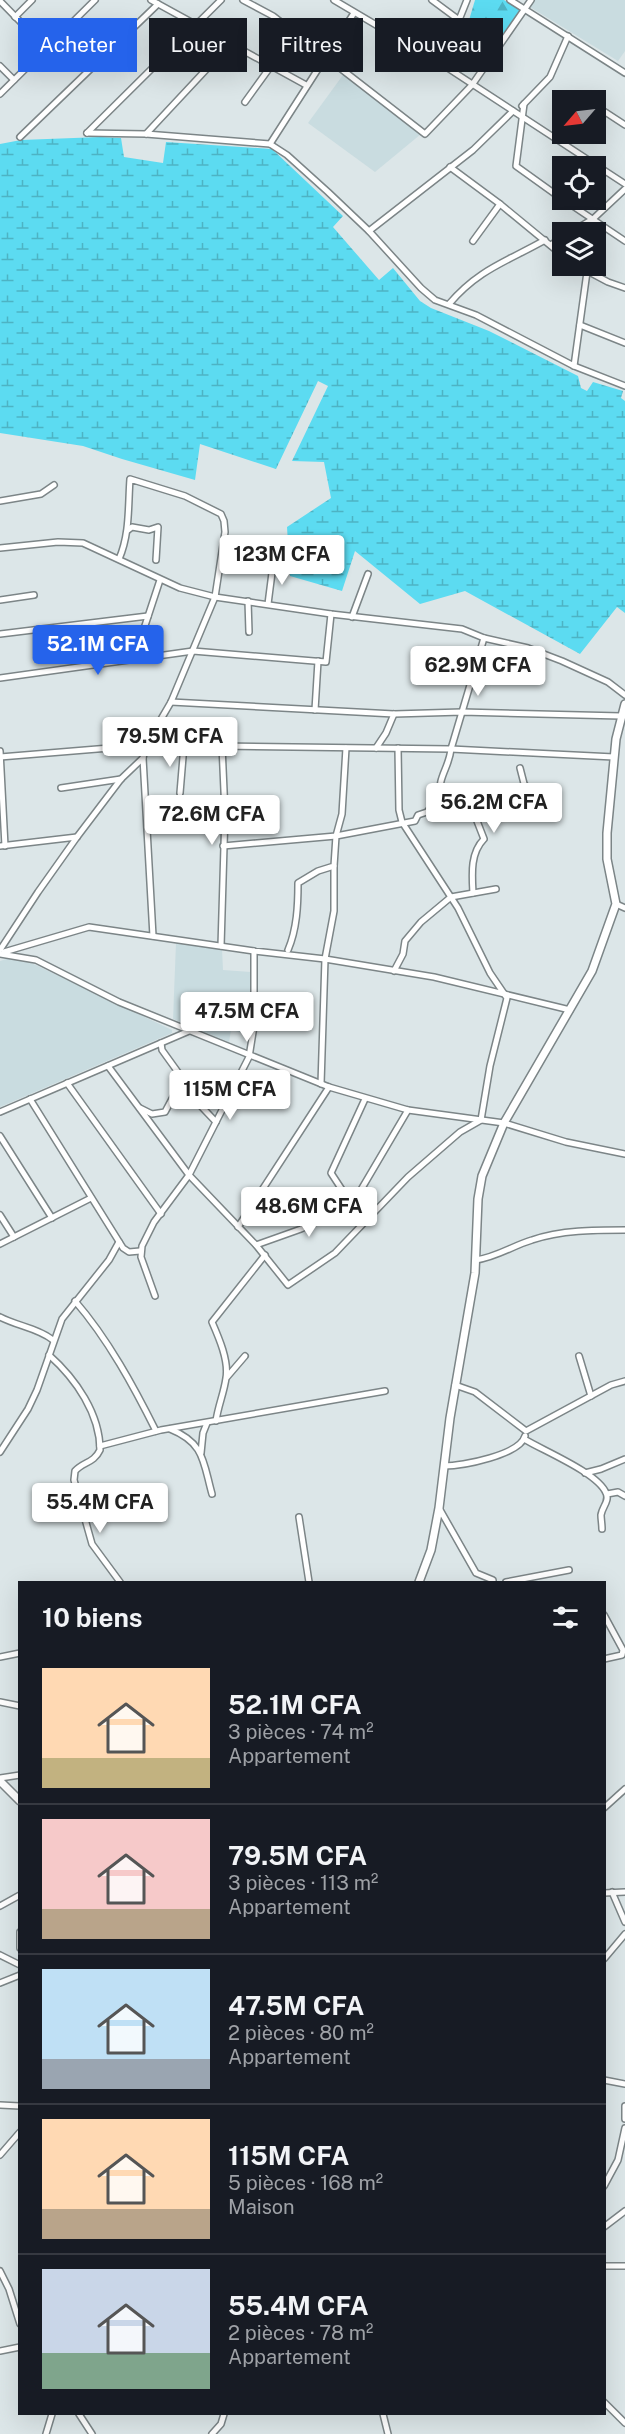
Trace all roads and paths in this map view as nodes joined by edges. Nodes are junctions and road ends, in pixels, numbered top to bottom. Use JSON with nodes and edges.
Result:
{"nodes":[{"id":1,"x":32,"y":0,"type":"edge"},
{"id":2,"x":95,"y":0,"type":"edge"},
{"id":3,"x":151,"y":0,"type":"edge"},
{"id":4,"x":221,"y":0,"type":"edge"},
{"id":5,"x":243,"y":0,"type":"edge"},
{"id":6,"x":334,"y":0,"type":"edge"},
{"id":7,"x":432,"y":0,"type":"edge"},
{"id":8,"x":467,"y":0,"type":"edge"},
{"id":9,"x":510,"y":0,"type":"edge"},
{"id":10,"x":531,"y":0,"type":"edge"},
{"id":11,"x":0,"y":1,"type":"edge"},
{"id":12,"x":158,"y":4,"type":"junction"},
{"id":13,"x":525,"y":9,"type":"junction"},
{"id":14,"x":354,"y":13,"type":"junction"},
{"id":15,"x":15,"y":17,"type":"junction"},
{"id":16,"x":77,"y":18,"type":"edge"},
{"id":17,"x":184,"y":18,"type":"edge"},
{"id":18,"x":204,"y":18,"type":"edge"},
{"id":19,"x":276,"y":18,"type":"edge"},
{"id":20,"x":351,"y":18,"type":"edge"},
{"id":21,"x":456,"y":18,"type":"edge"},
{"id":22,"x":460,"y":18,"type":"edge"},
{"id":23,"x":18,"y":20,"type":"edge"},
{"id":24,"x":375,"y":25,"type":"edge"},
{"id":25,"x":568,"y":36,"type":"junction"},
{"id":26,"x":0,"y":66,"type":"edge"},
{"id":27,"x":22,"y":72,"type":"edge"},
{"id":28,"x":149,"y":72,"type":"edge"},
{"id":29,"x":204,"y":72,"type":"edge"},
{"id":30,"x":267,"y":72,"type":"edge"},
{"id":31,"x":282,"y":72,"type":"edge"},
{"id":32,"x":316,"y":72,"type":"edge"},
{"id":33,"x":344,"y":72,"type":"edge"},
{"id":34,"x":453,"y":72,"type":"edge"},
{"id":35,"x":625,"y":73,"type":"edge"},
{"id":36,"x":14,"y":80,"type":"junction"},
{"id":37,"x":472,"y":85,"type":"junction"},
{"id":38,"x":306,"y":86,"type":"junction"},
{"id":39,"x":0,"y":94,"type":"edge"},
{"id":40,"x":245,"y":102,"type":"dead end"},
{"id":41,"x":524,"y":104,"type":"junction"},
{"id":42,"x":515,"y":111,"type":"junction"},
{"id":43,"x":606,"y":113,"type":"edge"},
{"id":44,"x":522,"y":116,"type":"junction"},
{"id":45,"x":625,"y":125,"type":"edge"},
{"id":46,"x":146,"y":134,"type":"junction"},
{"id":47,"x":20,"y":137,"type":"dead end"},
{"id":48,"x":270,"y":144,"type":"junction"},
{"id":49,"x":450,"y":167,"type":"junction"},
{"id":50,"x":625,"y":183,"type":"edge"},
{"id":51,"x":625,"y":189,"type":"edge"},
{"id":52,"x":552,"y":191,"type":"edge"},
{"id":53,"x":500,"y":204,"type":"junction"},
{"id":54,"x":579,"y":210,"type":"edge"},
{"id":55,"x":592,"y":219,"type":"junction"},
{"id":56,"x":587,"y":222,"type":"edge"},
{"id":57,"x":369,"y":231,"type":"junction"},
{"id":58,"x":545,"y":240,"type":"junction"},
{"id":59,"x":473,"y":241,"type":"dead end"},
{"id":60,"x":625,"y":241,"type":"edge"},
{"id":61,"x":551,"y":244,"type":"edge"},
{"id":62,"x":586,"y":276,"type":"edge"},
{"id":63,"x":596,"y":276,"type":"edge"},
{"id":64,"x":625,"y":288,"type":"edge"},
{"id":65,"x":449,"y":304,"type":"junction"},
{"id":66,"x":580,"y":325,"type":"junction"},
{"id":67,"x":625,"y":343,"type":"edge"},
{"id":68,"x":574,"y":366,"type":"junction"},
{"id":69,"x":625,"y":387,"type":"edge"},
{"id":70,"x":54,"y":485,"type":"dead end"},
{"id":71,"x":0,"y":501,"type":"edge"},
{"id":72,"x":128,"y":530,"type":"junction"},
{"id":73,"x":0,"y":548,"type":"edge"},
{"id":74,"x":119,"y":559,"type":"junction"},
{"id":75,"x":156,"y":560,"type":"dead end"},
{"id":76,"x":273,"y":565,"type":"dead end"},
{"id":77,"x":368,"y":574,"type":"dead end"},
{"id":78,"x":160,"y":580,"type":"junction"},
{"id":79,"x":34,"y":595,"type":"dead end"},
{"id":80,"x":215,"y":597,"type":"junction"},
{"id":81,"x":0,"y":600,"type":"edge"},
{"id":82,"x":248,"y":601,"type":"junction"},
{"id":83,"x":268,"y":604,"type":"junction"},
{"id":84,"x":331,"y":614,"type":"junction"},
{"id":85,"x":148,"y":616,"type":"junction"},
{"id":86,"x":352,"y":617,"type":"junction"},
{"id":87,"x":249,"y":632,"type":"dead end"},
{"id":88,"x":0,"y":634,"type":"edge"},
{"id":89,"x":484,"y":638,"type":"junction"},
{"id":90,"x":193,"y":651,"type":"junction"},
{"id":91,"x":134,"y":659,"type":"junction"},
{"id":92,"x":318,"y":661,"type":"junction"},
{"id":93,"x":0,"y":678,"type":"edge"},
{"id":94,"x":625,"y":695,"type":"edge"},
{"id":95,"x":171,"y":702,"type":"junction"},
{"id":96,"x":625,"y":704,"type":"edge"},
{"id":97,"x":315,"y":710,"type":"junction"},
{"id":98,"x":462,"y":712,"type":"junction"},
{"id":99,"x":394,"y":714,"type":"junction"},
{"id":100,"x":621,"y":716,"type":"junction"},
{"id":101,"x":622,"y":727,"type":"edge"},
{"id":102,"x":146,"y":745,"type":"junction"},
{"id":103,"x":184,"y":745,"type":"junction"},
{"id":104,"x":222,"y":746,"type":"junction"},
{"id":105,"x":346,"y":748,"type":"junction"},
{"id":106,"x":376,"y":748,"type":"junction"},
{"id":107,"x":398,"y":748,"type":"junction"},
{"id":108,"x":451,"y":749,"type":"junction"},
{"id":109,"x":0,"y":752,"type":"edge"},
{"id":110,"x":0,"y":757,"type":"edge"},
{"id":111,"x":614,"y":757,"type":"junction"},
{"id":112,"x":143,"y":758,"type":"junction"},
{"id":113,"x":520,"y":768,"type":"dead end"},
{"id":114,"x":121,"y":779,"type":"junction"},
{"id":115,"x":526,"y":786,"type":"junction"},
{"id":116,"x":61,"y":788,"type":"dead end"},
{"id":117,"x":180,"y":793,"type":"dead end"},
{"id":118,"x":530,"y":807,"type":"dead end"},
{"id":119,"x":403,"y":824,"type":"junction"},
{"id":120,"x":336,"y":836,"type":"junction"},
{"id":121,"x":77,"y":837,"type":"junction"},
{"id":122,"x":3,"y":846,"type":"edge"},
{"id":123,"x":224,"y":846,"type":"junction"},
{"id":124,"x":334,"y":866,"type":"junction"},
{"id":125,"x":496,"y":889,"type":"dead end"},
{"id":126,"x":472,"y":893,"type":"junction"},
{"id":127,"x":451,"y":897,"type":"junction"},
{"id":128,"x":616,"y":904,"type":"junction"},
{"id":129,"x":625,"y":908,"type":"edge"},
{"id":130,"x":153,"y":936,"type":"junction"},
{"id":131,"x":221,"y":946,"type":"junction"},
{"id":132,"x":288,"y":950,"type":"dead end"},
{"id":133,"x":254,"y":951,"type":"junction"},
{"id":134,"x":0,"y":953,"type":"edge"},
{"id":135,"x":326,"y":959,"type":"junction"},
{"id":136,"x":394,"y":971,"type":"junction"},
{"id":137,"x":505,"y":993,"type":"junction"},
{"id":138,"x":570,"y":1010,"type":"junction"},
{"id":139,"x":189,"y":1031,"type":"junction"},
{"id":140,"x":161,"y":1043,"type":"junction"},
{"id":141,"x":249,"y":1057,"type":"junction"},
{"id":142,"x":108,"y":1066,"type":"junction"},
{"id":143,"x":67,"y":1083,"type":"junction"},
{"id":144,"x":180,"y":1084,"type":"junction"},
{"id":145,"x":321,"y":1084,"type":"junction"},
{"id":146,"x":329,"y":1088,"type":"junction"},
{"id":147,"x":30,"y":1099,"type":"junction"},
{"id":148,"x":365,"y":1099,"type":"junction"},
{"id":149,"x":139,"y":1108,"type":"junction"},
{"id":150,"x":408,"y":1110,"type":"junction"},
{"id":151,"x":0,"y":1112,"type":"edge"},
{"id":152,"x":481,"y":1120,"type":"junction"},
{"id":153,"x":216,"y":1122,"type":"junction"},
{"id":154,"x":504,"y":1123,"type":"junction"},
{"id":155,"x":0,"y":1136,"type":"edge"},
{"id":156,"x":625,"y":1154,"type":"edge"},
{"id":157,"x":189,"y":1175,"type":"junction"},
{"id":158,"x":91,"y":1198,"type":"junction"},
{"id":159,"x":352,"y":1205,"type":"junction"},
{"id":160,"x":161,"y":1214,"type":"junction"},
{"id":161,"x":0,"y":1215,"type":"edge"},
{"id":162,"x":52,"y":1218,"type":"junction"},
{"id":163,"x":238,"y":1227,"type":"junction"},
{"id":164,"x":625,"y":1230,"type":"edge"},
{"id":165,"x":14,"y":1237,"type":"junction"},
{"id":166,"x":119,"y":1242,"type":"junction"},
{"id":167,"x":0,"y":1244,"type":"edge"},
{"id":168,"x":256,"y":1245,"type":"junction"},
{"id":169,"x":140,"y":1251,"type":"junction"},
{"id":170,"x":265,"y":1255,"type":"junction"},
{"id":171,"x":476,"y":1260,"type":"junction"},
{"id":172,"x":154,"y":1296,"type":"dead end"},
{"id":173,"x":75,"y":1301,"type":"junction"},
{"id":174,"x":0,"y":1317,"type":"edge"},
{"id":175,"x":53,"y":1340,"type":"junction"},
{"id":176,"x":50,"y":1356,"type":"junction"},
{"id":177,"x":244,"y":1356,"type":"dead end"},
{"id":178,"x":579,"y":1356,"type":"dead end"},
{"id":179,"x":227,"y":1377,"type":"junction"},
{"id":180,"x":625,"y":1381,"type":"edge"},
{"id":181,"x":455,"y":1386,"type":"junction"},
{"id":182,"x":386,"y":1391,"type":"dead end"},
{"id":183,"x":591,"y":1396,"type":"junction"},
{"id":184,"x":216,"y":1421,"type":"junction"},
{"id":185,"x":207,"y":1423,"type":"junction"},
{"id":186,"x":169,"y":1429,"type":"junction"},
{"id":187,"x":156,"y":1431,"type":"junction"},
{"id":188,"x":526,"y":1431,"type":"junction"},
{"id":189,"x":524,"y":1439,"type":"junction"},
{"id":190,"x":100,"y":1446,"type":"junction"},
{"id":191,"x":0,"y":1452,"type":"edge"},
{"id":192,"x":201,"y":1455,"type":"junction"},
{"id":193,"x":625,"y":1459,"type":"edge"},
{"id":194,"x":444,"y":1466,"type":"junction"},
{"id":195,"x":585,"y":1473,"type":"junction"},
{"id":196,"x":212,"y":1494,"type":"dead end"},
{"id":197,"x":607,"y":1494,"type":"junction"},
{"id":198,"x":625,"y":1496,"type":"edge"},
{"id":199,"x":439,"y":1508,"type":"junction"},
{"id":200,"x":299,"y":1517,"type":"dead end"},
{"id":201,"x":602,"y":1529,"type":"dead end"},
{"id":202,"x":569,"y":1570,"type":"dead end"},
{"id":203,"x":119,"y":1581,"type":"edge"},
{"id":204,"x":309,"y":1581,"type":"edge"},
{"id":205,"x":420,"y":1581,"type":"edge"},
{"id":206,"x":493,"y":1581,"type":"edge"},
{"id":207,"x":511,"y":1581,"type":"edge"},
{"id":208,"x":606,"y":1619,"type":"edge"},
{"id":209,"x":18,"y":1653,"type":"edge"},
{"id":210,"x":0,"y":1657,"type":"edge"},
{"id":211,"x":606,"y":1659,"type":"edge"},
{"id":212,"x":0,"y":1702,"type":"edge"},
{"id":213,"x":18,"y":1706,"type":"edge"},
{"id":214,"x":18,"y":1776,"type":"edge"},
{"id":215,"x":0,"y":1780,"type":"edge"},
{"id":216,"x":625,"y":1789,"type":"edge"},
{"id":217,"x":18,"y":1799,"type":"edge"},
{"id":218,"x":606,"y":1806,"type":"edge"},
{"id":219,"x":612,"y":1892,"type":"junction"},
{"id":220,"x":625,"y":1892,"type":"edge"},
{"id":221,"x":606,"y":1893,"type":"edge"},
{"id":222,"x":18,"y":1896,"type":"edge"},
{"id":223,"x":0,"y":1906,"type":"edge"},
{"id":224,"x":625,"y":1922,"type":"edge"},
{"id":225,"x":625,"y":1934,"type":"edge"},
{"id":226,"x":0,"y":1954,"type":"edge"},
{"id":227,"x":606,"y":1957,"type":"edge"},
{"id":228,"x":18,"y":1964,"type":"edge"},
{"id":229,"x":18,"y":1976,"type":"edge"},
{"id":230,"x":0,"y":1983,"type":"edge"},
{"id":231,"x":606,"y":2080,"type":"edge"},
{"id":232,"x":625,"y":2084,"type":"edge"},
{"id":233,"x":0,"y":2105,"type":"edge"},
{"id":234,"x":18,"y":2106,"type":"edge"},
{"id":235,"x":625,"y":2106,"type":"edge"},
{"id":236,"x":625,"y":2119,"type":"edge"},
{"id":237,"x":625,"y":2128,"type":"edge"},
{"id":238,"x":18,"y":2134,"type":"edge"},
{"id":239,"x":0,"y":2155,"type":"edge"},
{"id":240,"x":606,"y":2182,"type":"edge"},
{"id":241,"x":625,"y":2211,"type":"edge"},
{"id":242,"x":606,"y":2225,"type":"edge"},
{"id":243,"x":606,"y":2266,"type":"edge"},
{"id":244,"x":625,"y":2266,"type":"edge"},
{"id":245,"x":0,"y":2271,"type":"edge"},
{"id":246,"x":18,"y":2318,"type":"edge"},
{"id":247,"x":18,"y":2347,"type":"edge"},
{"id":248,"x":0,"y":2351,"type":"edge"},
{"id":249,"x":606,"y":2404,"type":"edge"},
{"id":250,"x":52,"y":2415,"type":"edge"},
{"id":251,"x":81,"y":2415,"type":"edge"},
{"id":252,"x":224,"y":2415,"type":"edge"},
{"id":253,"x":383,"y":2415,"type":"edge"},
{"id":254,"x":625,"y":2423,"type":"edge"},
{"id":255,"x":46,"y":2434,"type":"edge"},
{"id":256,"x":92,"y":2434,"type":"edge"},
{"id":257,"x":212,"y":2434,"type":"edge"},
{"id":258,"x":388,"y":2434,"type":"edge"}],
"edges":[{"from":1,"to":15,"type":"street"},
{"from":2,"to":16,"type":"street"},
{"from":3,"to":12,"type":"street"},
{"from":4,"to":18,"type":"street"},
{"from":5,"to":19,"type":"street"},
{"from":6,"to":14,"type":"street"},
{"from":7,"to":21,"type":"street"},
{"from":8,"to":22,"type":"street"},
{"from":9,"to":13,"type":"street"},
{"from":10,"to":13,"type":"street"},
{"from":11,"to":15,"type":"street"},
{"from":12,"to":17,"type":"street"},
{"from":12,"to":47,"type":"street"},
{"from":13,"to":25,"type":"street"},
{"from":13,"to":37,"type":"street"},
{"from":14,"to":20,"type":"street"},
{"from":14,"to":24,"type":"street"},
{"from":15,"to":23,"type":"street"},
{"from":25,"to":35,"type":"street"},
{"from":25,"to":41,"type":"street"},
{"from":26,"to":36,"type":"street"},
{"from":27,"to":36,"type":"street"},
{"from":28,"to":46,"type":"street"},
{"from":29,"to":46,"type":"street"},
{"from":30,"to":40,"type":"street"},
{"from":31,"to":38,"type":"street"},
{"from":32,"to":38,"type":"street"},
{"from":33,"to":37,"type":"street"},
{"from":34,"to":37,"type":"street"},
{"from":36,"to":39,"type":"street"},
{"from":37,"to":42,"type":"street"},
{"from":38,"to":48,"type":"street"},
{"from":41,"to":42,"type":"street"},
{"from":41,"to":44,"type":"street"},
{"from":42,"to":44,"type":"street"},
{"from":42,"to":49,"type":"street"},
{"from":43,"to":45,"type":"street"},
{"from":44,"to":50,"type":"street"},
{"from":44,"to":52,"type":"street"},
{"from":46,"to":48,"type":"street"},
{"from":48,"to":57,"type":"street"},
{"from":49,"to":53,"type":"street"},
{"from":49,"to":57,"type":"street"},
{"from":51,"to":55,"type":"street"},
{"from":53,"to":58,"type":"street"},
{"from":53,"to":59,"type":"street"},
{"from":54,"to":55,"type":"street"},
{"from":55,"to":56,"type":"street"},
{"from":55,"to":60,"type":"street"},
{"from":57,"to":65,"type":"street"},
{"from":58,"to":61,"type":"street"},
{"from":58,"to":65,"type":"street"},
{"from":62,"to":66,"type":"street"},
{"from":63,"to":64,"type":"street"},
{"from":65,"to":68,"type":"street"},
{"from":66,"to":67,"type":"street"},
{"from":66,"to":68,"type":"street"},
{"from":68,"to":69,"type":"street"},
{"from":70,"to":71,"type":"street"},
{"from":72,"to":74,"type":"street"},
{"from":72,"to":75,"type":"street"},
{"from":72,"to":80,"type":"street"},
{"from":73,"to":74,"type":"street"},
{"from":74,"to":78,"type":"street"},
{"from":76,"to":83,"type":"street"},
{"from":77,"to":86,"type":"street"},
{"from":78,"to":80,"type":"street"},
{"from":78,"to":85,"type":"street"},
{"from":79,"to":81,"type":"street"},
{"from":80,"to":82,"type":"street"},
{"from":80,"to":90,"type":"street"},
{"from":82,"to":83,"type":"street"},
{"from":82,"to":87,"type":"street"},
{"from":83,"to":84,"type":"street"},
{"from":84,"to":86,"type":"street"},
{"from":84,"to":92,"type":"street"},
{"from":85,"to":88,"type":"street"},
{"from":85,"to":91,"type":"street"},
{"from":86,"to":89,"type":"street"},
{"from":89,"to":94,"type":"street"},
{"from":89,"to":98,"type":"street"},
{"from":90,"to":91,"type":"street"},
{"from":90,"to":92,"type":"street"},
{"from":90,"to":95,"type":"street"},
{"from":91,"to":93,"type":"street"},
{"from":92,"to":97,"type":"street"},
{"from":95,"to":97,"type":"street"},
{"from":95,"to":102,"type":"street"},
{"from":96,"to":100,"type":"main road"},
{"from":97,"to":99,"type":"street"},
{"from":98,"to":99,"type":"street"},
{"from":98,"to":100,"type":"street"},
{"from":98,"to":108,"type":"street"},
{"from":99,"to":106,"type":"street"},
{"from":100,"to":101,"type":"main road"},
{"from":101,"to":111,"type":"main road"},
{"from":102,"to":103,"type":"street"},
{"from":102,"to":110,"type":"street"},
{"from":102,"to":112,"type":"street"},
{"from":103,"to":104,"type":"street"},
{"from":103,"to":117,"type":"street"},
{"from":104,"to":105,"type":"street"},
{"from":104,"to":123,"type":"street"},
{"from":105,"to":106,"type":"street"},
{"from":105,"to":120,"type":"street"},
{"from":106,"to":107,"type":"street"},
{"from":107,"to":108,"type":"street"},
{"from":107,"to":119,"type":"street"},
{"from":108,"to":111,"type":"street"},
{"from":108,"to":119,"type":"street"},
{"from":109,"to":110,"type":"street"},
{"from":110,"to":122,"type":"street"},
{"from":111,"to":128,"type":"main road"},
{"from":112,"to":114,"type":"street"},
{"from":112,"to":130,"type":"street"},
{"from":113,"to":115,"type":"street"},
{"from":114,"to":116,"type":"street"},
{"from":114,"to":121,"type":"street"},
{"from":115,"to":118,"type":"street"},
{"from":115,"to":126,"type":"street"},
{"from":119,"to":120,"type":"street"},
{"from":119,"to":127,"type":"street"},
{"from":120,"to":123,"type":"street"},
{"from":120,"to":124,"type":"street"},
{"from":121,"to":122,"type":"street"},
{"from":121,"to":134,"type":"street"},
{"from":123,"to":131,"type":"street"},
{"from":124,"to":132,"type":"street"},
{"from":124,"to":135,"type":"street"},
{"from":125,"to":126,"type":"street"},
{"from":126,"to":127,"type":"street"},
{"from":127,"to":136,"type":"street"},
{"from":127,"to":137,"type":"street"},
{"from":128,"to":129,"type":"street"},
{"from":128,"to":138,"type":"main road"},
{"from":130,"to":131,"type":"street"},
{"from":130,"to":134,"type":"street"},
{"from":131,"to":133,"type":"street"},
{"from":133,"to":135,"type":"street"},
{"from":133,"to":141,"type":"street"},
{"from":134,"to":139,"type":"street"},
{"from":135,"to":136,"type":"street"},
{"from":135,"to":145,"type":"street"},
{"from":136,"to":137,"type":"street"},
{"from":137,"to":138,"type":"street"},
{"from":137,"to":152,"type":"street"},
{"from":138,"to":154,"type":"main road"},
{"from":139,"to":140,"type":"street"},
{"from":139,"to":141,"type":"street"},
{"from":140,"to":142,"type":"street"},
{"from":140,"to":144,"type":"street"},
{"from":141,"to":145,"type":"street"},
{"from":141,"to":153,"type":"street"},
{"from":142,"to":143,"type":"street"},
{"from":142,"to":149,"type":"street"},
{"from":143,"to":147,"type":"street"},
{"from":143,"to":160,"type":"street"},
{"from":144,"to":149,"type":"street"},
{"from":144,"to":153,"type":"street"},
{"from":145,"to":146,"type":"street"},
{"from":146,"to":148,"type":"street"},
{"from":146,"to":163,"type":"street"},
{"from":147,"to":151,"type":"street"},
{"from":147,"to":158,"type":"street"},
{"from":148,"to":150,"type":"street"},
{"from":148,"to":159,"type":"street"},
{"from":149,"to":157,"type":"street"},
{"from":150,"to":152,"type":"street"},
{"from":150,"to":159,"type":"street"},
{"from":152,"to":154,"type":"street"},
{"from":152,"to":170,"type":"street"},
{"from":153,"to":157,"type":"street"},
{"from":154,"to":156,"type":"street"},
{"from":154,"to":171,"type":"main road"},
{"from":155,"to":162,"type":"street"},
{"from":157,"to":160,"type":"street"},
{"from":157,"to":163,"type":"street"},
{"from":158,"to":162,"type":"street"},
{"from":158,"to":166,"type":"street"},
{"from":159,"to":168,"type":"street"},
{"from":160,"to":169,"type":"street"},
{"from":161,"to":165,"type":"street"},
{"from":162,"to":165,"type":"street"},
{"from":163,"to":168,"type":"street"},
{"from":164,"to":171,"type":"street"},
{"from":165,"to":167,"type":"street"},
{"from":166,"to":169,"type":"street"},
{"from":166,"to":173,"type":"street"},
{"from":168,"to":170,"type":"street"},
{"from":169,"to":172,"type":"street"},
{"from":170,"to":179,"type":"street"},
{"from":171,"to":181,"type":"main road"},
{"from":173,"to":175,"type":"street"},
{"from":173,"to":187,"type":"street"},
{"from":174,"to":175,"type":"street"},
{"from":175,"to":176,"type":"street"},
{"from":176,"to":190,"type":"street"},
{"from":176,"to":191,"type":"street"},
{"from":177,"to":179,"type":"street"},
{"from":178,"to":183,"type":"street"},
{"from":179,"to":184,"type":"street"},
{"from":180,"to":183,"type":"street"},
{"from":181,"to":188,"type":"street"},
{"from":181,"to":194,"type":"main road"},
{"from":182,"to":184,"type":"street"},
{"from":183,"to":188,"type":"street"},
{"from":184,"to":185,"type":"street"},
{"from":185,"to":186,"type":"street"},
{"from":185,"to":192,"type":"street"},
{"from":186,"to":187,"type":"street"},
{"from":186,"to":192,"type":"street"},
{"from":187,"to":190,"type":"street"},
{"from":188,"to":189,"type":"street"},
{"from":189,"to":194,"type":"street"},
{"from":189,"to":195,"type":"street"},
{"from":190,"to":203,"type":"street"},
{"from":192,"to":196,"type":"street"},
{"from":193,"to":195,"type":"street"},
{"from":194,"to":199,"type":"main road"},
{"from":195,"to":197,"type":"street"},
{"from":197,"to":198,"type":"street"},
{"from":197,"to":201,"type":"street"},
{"from":199,"to":205,"type":"main road"},
{"from":199,"to":206,"type":"street"},
{"from":200,"to":204,"type":"street"},
{"from":202,"to":207,"type":"street"},
{"from":208,"to":211,"type":"street"},
{"from":209,"to":210,"type":"street"},
{"from":212,"to":213,"type":"street"},
{"from":214,"to":215,"type":"street"},
{"from":215,"to":217,"type":"main road"},
{"from":216,"to":218,"type":"street"},
{"from":219,"to":220,"type":"street"},
{"from":219,"to":221,"type":"street"},
{"from":219,"to":224,"type":"street"},
{"from":222,"to":223,"type":"street"},
{"from":225,"to":227,"type":"street"},
{"from":226,"to":228,"type":"street"},
{"from":229,"to":230,"type":"street"},
{"from":231,"to":232,"type":"street"},
{"from":233,"to":234,"type":"street"},
{"from":235,"to":236,"type":"street"},
{"from":237,"to":240,"type":"street"},
{"from":238,"to":239,"type":"street"},
{"from":241,"to":242,"type":"street"},
{"from":243,"to":244,"type":"street"},
{"from":245,"to":246,"type":"street"},
{"from":247,"to":248,"type":"street"},
{"from":249,"to":254,"type":"street"},
{"from":250,"to":255,"type":"street"},
{"from":251,"to":256,"type":"street"},
{"from":252,"to":257,"type":"street"},
{"from":253,"to":258,"type":"street"}]}
